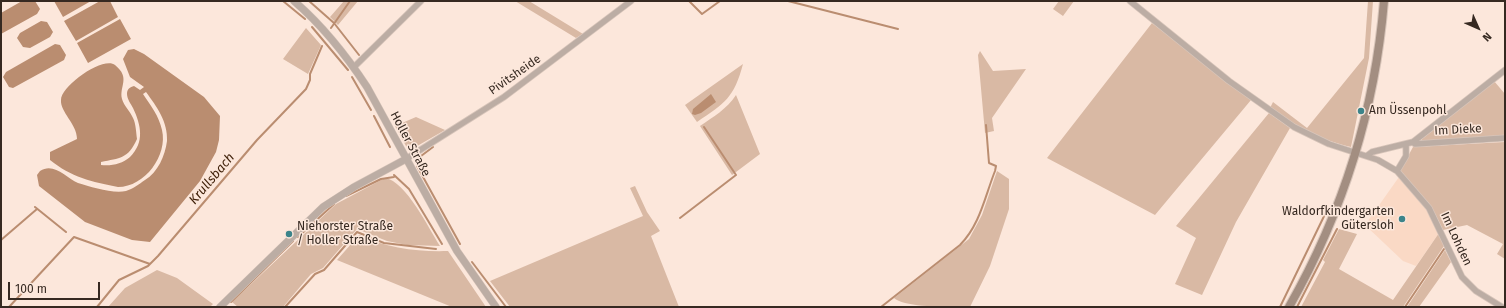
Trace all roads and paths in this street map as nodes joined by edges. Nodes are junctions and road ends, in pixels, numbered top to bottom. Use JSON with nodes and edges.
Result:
{"nodes":[{"id":1,"x":294,"y":1,"type":"edge"},
{"id":2,"x":421,"y":1,"type":"edge"},
{"id":3,"x":631,"y":1,"type":"edge"},
{"id":4,"x":1130,"y":1,"type":"edge"},
{"id":5,"x":1384,"y":1,"type":"edge"},
{"id":6,"x":354,"y":67,"type":"junction"},
{"id":7,"x":1505,"y":70,"type":"edge"},
{"id":8,"x":1505,"y":138,"type":"edge"},
{"id":9,"x":1413,"y":142,"type":"junction"},
{"id":10,"x":1406,"y":145,"type":"junction"},
{"id":11,"x":1357,"y":152,"type":"junction"},
{"id":12,"x":1368,"y":155,"type":"junction"},
{"id":13,"x":406,"y":159,"type":"junction"},
{"id":14,"x":1397,"y":171,"type":"junction"},
{"id":15,"x":220,"y":307,"type":"edge"},
{"id":16,"x":496,"y":307,"type":"edge"},
{"id":17,"x":1289,"y":307,"type":"edge"},
{"id":18,"x":1502,"y":307,"type":"edge"}],
"edges":[{"from":1,"to":6,"type":"street","name":"Holler Straße"},
{"from":2,"to":6,"type":"street"},
{"from":3,"to":13,"type":"street","name":"Pivitsheide"},
{"from":4,"to":11,"type":"street"},
{"from":5,"to":11,"type":"main road"},
{"from":6,"to":13,"type":"street","name":"Holler Straße"},
{"from":7,"to":9,"type":"street"},
{"from":8,"to":9,"type":"street","name":"Im Dieke"},
{"from":9,"to":10,"type":"street"},
{"from":10,"to":12,"type":"street"},
{"from":10,"to":14,"type":"street"},
{"from":11,"to":12,"type":"street","name":"Im Lohden"},
{"from":11,"to":17,"type":"main road"},
{"from":12,"to":14,"type":"street","name":"Im Lohden"},
{"from":13,"to":15,"type":"street"},
{"from":13,"to":16,"type":"street","name":"Holler Straße"},
{"from":14,"to":18,"type":"street","name":"Im Lohden"}]}
